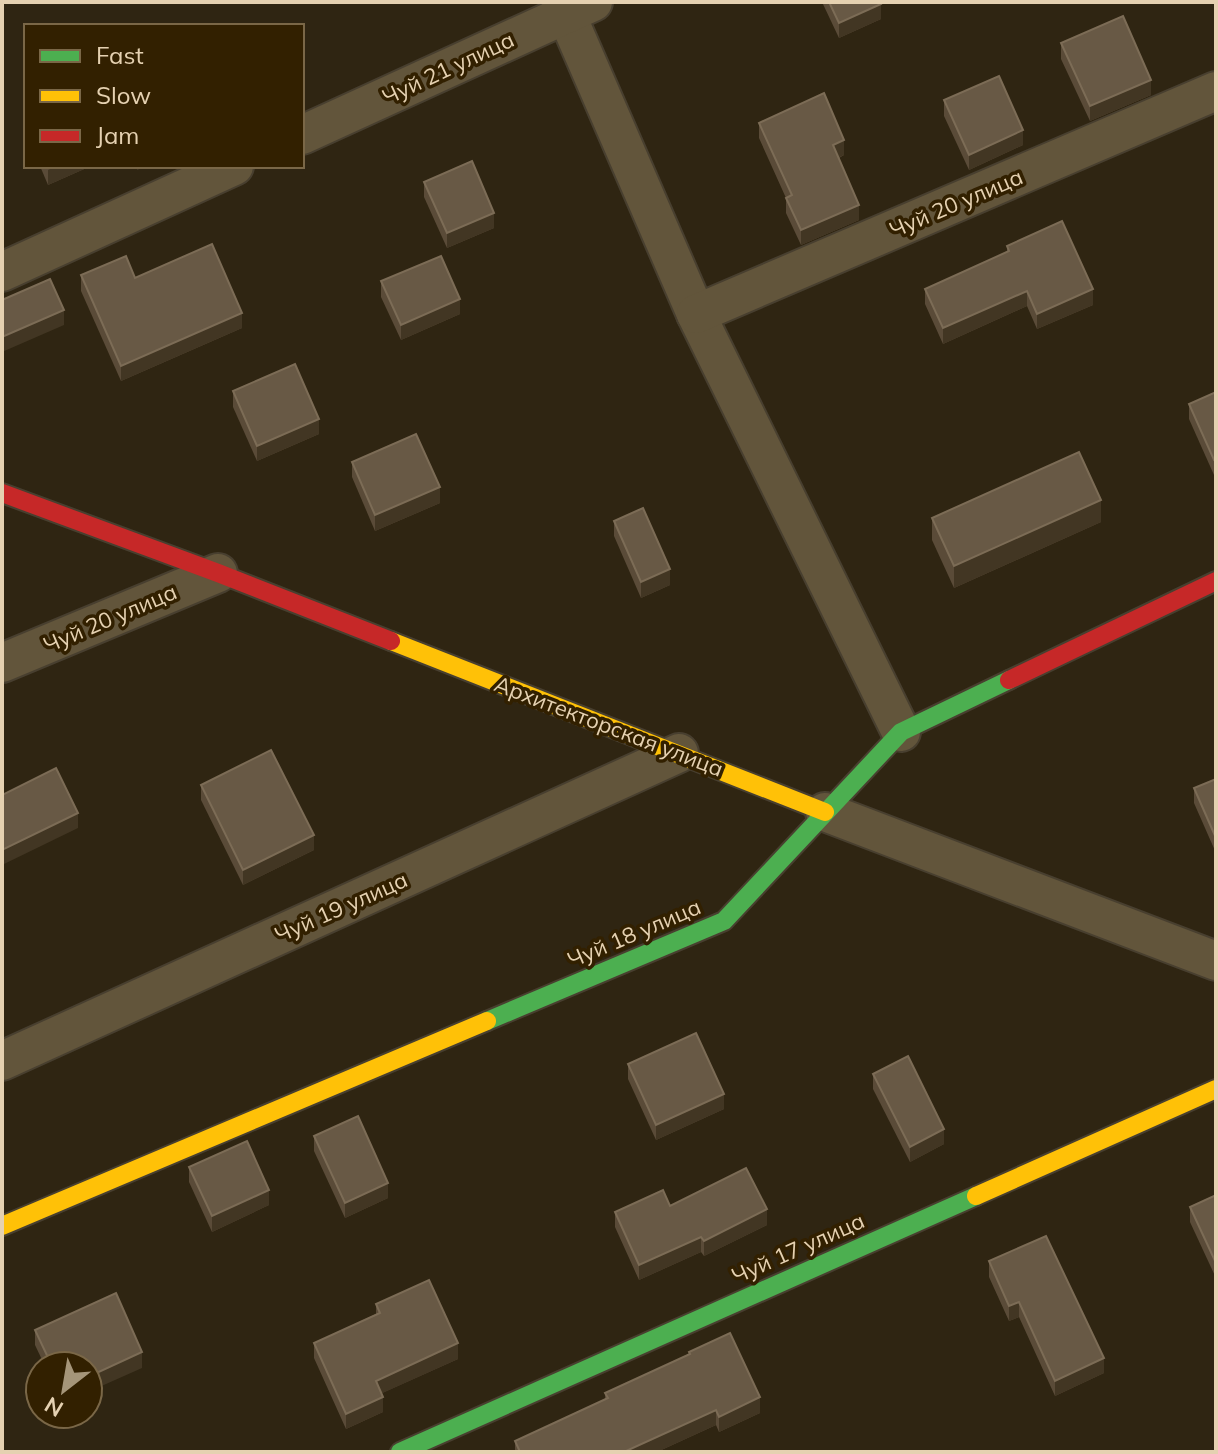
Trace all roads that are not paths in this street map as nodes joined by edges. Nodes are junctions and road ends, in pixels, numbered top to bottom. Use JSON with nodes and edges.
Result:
{"nodes":[{"id":1,"x":574,"y":6,"type":"edge"},
{"id":2,"x":1216,"y":91,"type":"edge"},
{"id":3,"x":304,"y":134,"type":"edge"},
{"id":4,"x":230,"y":168,"type":"edge"},
{"id":5,"x":2,"y":272,"type":"edge"},
{"id":6,"x":696,"y":314,"type":"junction"},
{"id":7,"x":2,"y":493,"type":"edge"},
{"id":8,"x":218,"y":573,"type":"junction"},
{"id":9,"x":1216,"y":581,"type":"edge"},
{"id":10,"x":2,"y":663,"type":"edge"},
{"id":11,"x":901,"y":732,"type":"junction"},
{"id":12,"x":679,"y":753,"type":"junction"},
{"id":13,"x":825,"y":812,"type":"junction"},
{"id":14,"x":1216,"y":961,"type":"edge"},
{"id":15,"x":2,"y":1061,"type":"edge"},
{"id":16,"x":1216,"y":1089,"type":"edge"},
{"id":17,"x":2,"y":1226,"type":"edge"},
{"id":18,"x":400,"y":1452,"type":"edge"}],
"edges":[{"from":1,"to":3,"type":"street","name":"Чуй 21 улица"},
{"from":1,"to":6,"type":"street"},
{"from":2,"to":6,"type":"street","name":"Чуй 20 улица"},
{"from":4,"to":5,"type":"street"},
{"from":6,"to":11,"type":"street"},
{"from":7,"to":8,"type":"street","name":"Архитекторская улица"},
{"from":8,"to":10,"type":"street","name":"Чуй 20 улица"},
{"from":8,"to":12,"type":"street","name":"Архитекторская улица"},
{"from":9,"to":11,"type":"street","name":"Чуй 18 улица"},
{"from":11,"to":13,"type":"street","name":"Чуй 18 улица"},
{"from":12,"to":13,"type":"street","name":"Архитекторская улица"},
{"from":12,"to":15,"type":"street","name":"Чуй 19 улица"},
{"from":13,"to":14,"type":"street","name":"Архитекторская улица"},
{"from":13,"to":17,"type":"street","name":"Чуй 18 улица"},
{"from":16,"to":18,"type":"street","name":"Чуй 17 улица"}]}
